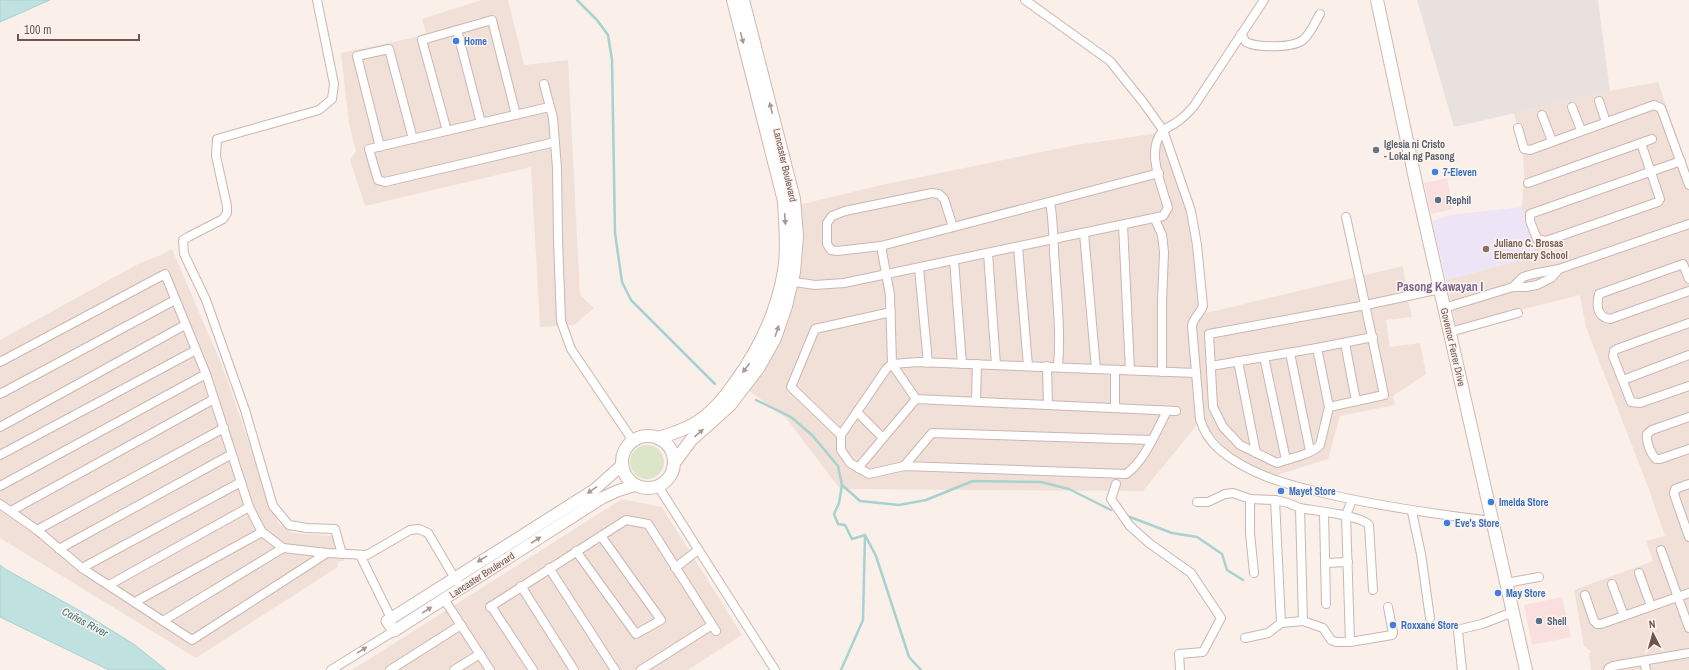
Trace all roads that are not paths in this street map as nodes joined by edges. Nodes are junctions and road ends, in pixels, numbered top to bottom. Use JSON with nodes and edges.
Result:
{"nodes":[{"id":1,"x":317,"y":0,"type":"edge"},
{"id":2,"x":733,"y":0,"type":"edge"},
{"id":3,"x":743,"y":0,"type":"edge"},
{"id":4,"x":1025,"y":0,"type":"edge"},
{"id":5,"x":1264,"y":0,"type":"edge"},
{"id":6,"x":1377,"y":0,"type":"edge"},
{"id":7,"x":1320,"y":14,"type":"dead end"},
{"id":8,"x":457,"y":30,"type":"junction"},
{"id":9,"x":1241,"y":34,"type":"junction"},
{"id":10,"x":544,"y":84,"type":"dead end"},
{"id":11,"x":1599,"y":101,"type":"dead end"},
{"id":12,"x":549,"y":107,"type":"junction"},
{"id":13,"x":1572,"y":107,"type":"dead end"},
{"id":14,"x":516,"y":115,"type":"junction"},
{"id":15,"x":1542,"y":115,"type":"dead end"},
{"id":16,"x":1606,"y":122,"type":"junction"},
{"id":17,"x":481,"y":123,"type":"junction"},
{"id":18,"x":1518,"y":128,"type":"dead end"},
{"id":19,"x":1163,"y":130,"type":"junction"},
{"id":20,"x":1581,"y":130,"type":"junction"},
{"id":21,"x":447,"y":131,"type":"junction"},
{"id":22,"x":413,"y":139,"type":"junction"},
{"id":23,"x":1652,"y":139,"type":"dead end"},
{"id":24,"x":1552,"y":141,"type":"junction"},
{"id":25,"x":555,"y":142,"type":"junction"},
{"id":26,"x":1641,"y":143,"type":"junction"},
{"id":27,"x":380,"y":147,"type":"junction"},
{"id":28,"x":1680,"y":161,"type":"junction"},
{"id":29,"x":1651,"y":172,"type":"junction"},
{"id":30,"x":1159,"y":173,"type":"junction"},
{"id":31,"x":1528,"y":183,"type":"dead end"},
{"id":32,"x":1689,"y":184,"type":"edge"},
{"id":33,"x":1050,"y":202,"type":"junction"},
{"id":34,"x":1346,"y":217,"type":"dead end"},
{"id":35,"x":1155,"y":219,"type":"junction"},
{"id":36,"x":1689,"y":224,"type":"edge"},
{"id":37,"x":1123,"y":225,"type":"junction"},
{"id":38,"x":953,"y":227,"type":"junction"},
{"id":39,"x":1084,"y":233,"type":"junction"},
{"id":40,"x":1053,"y":240,"type":"junction"},
{"id":41,"x":882,"y":246,"type":"junction"},
{"id":42,"x":1018,"y":247,"type":"junction"},
{"id":43,"x":988,"y":253,"type":"junction"},
{"id":44,"x":954,"y":260,"type":"junction"},
{"id":45,"x":1686,"y":262,"type":"edge"},
{"id":46,"x":919,"y":268,"type":"junction"},
{"id":47,"x":1559,"y":269,"type":"junction"},
{"id":48,"x":887,"y":274,"type":"junction"},
{"id":49,"x":1689,"y":279,"type":"edge"},
{"id":50,"x":787,"y":281,"type":"junction"},
{"id":51,"x":1513,"y":287,"type":"junction"},
{"id":52,"x":1440,"y":289,"type":"junction"},
{"id":53,"x":1689,"y":291,"type":"edge"},
{"id":54,"x":175,"y":300,"type":"junction"},
{"id":55,"x":1366,"y":305,"type":"junction"},
{"id":56,"x":1444,"y":308,"type":"junction"},
{"id":57,"x":891,"y":312,"type":"junction"},
{"id":58,"x":1518,"y":313,"type":"dead end"},
{"id":59,"x":1689,"y":323,"type":"edge"},
{"id":60,"x":185,"y":325,"type":"junction"},
{"id":61,"x":1450,"y":332,"type":"junction"},
{"id":62,"x":1373,"y":337,"type":"junction"},
{"id":63,"x":1345,"y":343,"type":"junction"},
{"id":64,"x":1318,"y":348,"type":"junction"},
{"id":65,"x":196,"y":350,"type":"junction"},
{"id":66,"x":1290,"y":353,"type":"junction"},
{"id":67,"x":1689,"y":355,"type":"edge"},
{"id":68,"x":1264,"y":357,"type":"junction"},
{"id":69,"x":0,"y":362,"type":"edge"},
{"id":70,"x":928,"y":362,"type":"junction"},
{"id":71,"x":1238,"y":362,"type":"junction"},
{"id":72,"x":892,"y":364,"type":"junction"},
{"id":73,"x":962,"y":364,"type":"junction"},
{"id":74,"x":977,"y":364,"type":"junction"},
{"id":75,"x":996,"y":365,"type":"junction"},
{"id":76,"x":1028,"y":366,"type":"junction"},
{"id":77,"x":1047,"y":366,"type":"junction"},
{"id":78,"x":1058,"y":366,"type":"junction"},
{"id":79,"x":1211,"y":366,"type":"junction"},
{"id":80,"x":1096,"y":368,"type":"junction"},
{"id":81,"x":1115,"y":370,"type":"junction"},
{"id":82,"x":1130,"y":370,"type":"junction"},
{"id":83,"x":1162,"y":372,"type":"junction"},
{"id":84,"x":1196,"y":373,"type":"junction"},
{"id":85,"x":206,"y":374,"type":"junction"},
{"id":86,"x":1623,"y":380,"type":"junction"},
{"id":87,"x":1689,"y":386,"type":"edge"},
{"id":88,"x":0,"y":394,"type":"edge"},
{"id":89,"x":916,"y":398,"type":"junction"},
{"id":90,"x":214,"y":399,"type":"junction"},
{"id":91,"x":976,"y":401,"type":"junction"},
{"id":92,"x":1356,"y":401,"type":"junction"},
{"id":93,"x":1048,"y":405,"type":"junction"},
{"id":94,"x":1329,"y":407,"type":"junction"},
{"id":95,"x":1115,"y":408,"type":"junction"},
{"id":96,"x":1167,"y":411,"type":"junction"},
{"id":97,"x":857,"y":412,"type":"junction"},
{"id":98,"x":1176,"y":412,"type":"dead end"},
{"id":99,"x":1689,"y":417,"type":"edge"},
{"id":100,"x":0,"y":427,"type":"edge"},
{"id":101,"x":224,"y":428,"type":"junction"},
{"id":102,"x":841,"y":434,"type":"junction"},
{"id":103,"x":658,"y":438,"type":"junction"},
{"id":104,"x":883,"y":438,"type":"junction"},
{"id":105,"x":1152,"y":440,"type":"junction"},
{"id":106,"x":633,"y":441,"type":"junction"},
{"id":107,"x":1689,"y":449,"type":"edge"},
{"id":108,"x":1310,"y":451,"type":"junction"},
{"id":109,"x":1256,"y":452,"type":"junction"},
{"id":110,"x":232,"y":454,"type":"junction"},
{"id":111,"x":0,"y":456,"type":"edge"},
{"id":112,"x":1286,"y":460,"type":"junction"},
{"id":113,"x":674,"y":463,"type":"junction"},
{"id":114,"x":622,"y":465,"type":"junction"},
{"id":115,"x":904,"y":466,"type":"junction"},
{"id":116,"x":858,"y":468,"type":"junction"},
{"id":117,"x":241,"y":482,"type":"junction"},
{"id":118,"x":1116,"y":484,"type":"dead end"},
{"id":119,"x":1689,"y":484,"type":"edge"},
{"id":120,"x":636,"y":485,"type":"junction"},
{"id":121,"x":0,"y":486,"type":"edge"},
{"id":122,"x":658,"y":486,"type":"junction"},
{"id":123,"x":1250,"y":499,"type":"junction"},
{"id":124,"x":1275,"y":500,"type":"junction"},
{"id":125,"x":1352,"y":500,"type":"junction"},
{"id":126,"x":1197,"y":502,"type":"dead end"},
{"id":127,"x":0,"y":504,"type":"edge"},
{"id":128,"x":249,"y":507,"type":"junction"},
{"id":129,"x":1300,"y":508,"type":"junction"},
{"id":130,"x":11,"y":511,"type":"junction"},
{"id":131,"x":1412,"y":512,"type":"junction"},
{"id":132,"x":1324,"y":513,"type":"junction"},
{"id":133,"x":1346,"y":515,"type":"junction"},
{"id":134,"x":1492,"y":521,"type":"junction"},
{"id":135,"x":37,"y":530,"type":"junction"},
{"id":136,"x":262,"y":532,"type":"junction"},
{"id":137,"x":601,"y":536,"type":"junction"},
{"id":138,"x":1689,"y":537,"type":"edge"},
{"id":139,"x":283,"y":548,"type":"junction"},
{"id":140,"x":60,"y":549,"type":"junction"},
{"id":141,"x":698,"y":550,"type":"junction"},
{"id":142,"x":1662,"y":550,"type":"dead end"},
{"id":143,"x":576,"y":551,"type":"junction"},
{"id":144,"x":327,"y":553,"type":"junction"},
{"id":145,"x":342,"y":554,"type":"junction"},
{"id":146,"x":360,"y":555,"type":"junction"},
{"id":147,"x":1348,"y":562,"type":"junction"},
{"id":148,"x":1325,"y":563,"type":"junction"},
{"id":149,"x":82,"y":568,"type":"junction"},
{"id":150,"x":549,"y":568,"type":"junction"},
{"id":151,"x":675,"y":568,"type":"junction"},
{"id":152,"x":1254,"y":573,"type":"dead end"},
{"id":153,"x":1639,"y":573,"type":"dead end"},
{"id":154,"x":454,"y":577,"type":"junction"},
{"id":155,"x":1539,"y":577,"type":"dead end"},
{"id":156,"x":1506,"y":583,"type":"junction"},
{"id":157,"x":1612,"y":584,"type":"dead end"},
{"id":158,"x":109,"y":585,"type":"junction"},
{"id":159,"x":521,"y":586,"type":"junction"},
{"id":160,"x":461,"y":588,"type":"junction"},
{"id":161,"x":1373,"y":590,"type":"dead end"},
{"id":162,"x":1689,"y":593,"type":"edge"},
{"id":163,"x":1585,"y":596,"type":"dead end"},
{"id":164,"x":1678,"y":596,"type":"junction"},
{"id":165,"x":444,"y":599,"type":"junction"},
{"id":166,"x":135,"y":602,"type":"junction"},
{"id":167,"x":1326,"y":604,"type":"dead end"},
{"id":168,"x":1651,"y":606,"type":"junction"},
{"id":169,"x":1388,"y":607,"type":"dead end"},
{"id":170,"x":1513,"y":612,"type":"junction"},
{"id":171,"x":1624,"y":616,"type":"junction"},
{"id":172,"x":1430,"y":618,"type":"dead end"},
{"id":173,"x":389,"y":620,"type":"junction"},
{"id":174,"x":163,"y":621,"type":"junction"},
{"id":175,"x":1303,"y":621,"type":"junction"},
{"id":176,"x":1281,"y":623,"type":"junction"},
{"id":177,"x":461,"y":625,"type":"junction"},
{"id":178,"x":1689,"y":628,"type":"edge"},
{"id":179,"x":394,"y":631,"type":"junction"},
{"id":180,"x":1245,"y":638,"type":"dead end"},
{"id":181,"x":1350,"y":642,"type":"junction"},
{"id":182,"x":1689,"y":653,"type":"edge"},
{"id":183,"x":480,"y":654,"type":"junction"},
{"id":184,"x":1644,"y":661,"type":"junction"},
{"id":185,"x":331,"y":670,"type":"edge"},
{"id":186,"x":390,"y":670,"type":"edge"},
{"id":187,"x":454,"y":670,"type":"edge"},
{"id":188,"x":490,"y":670,"type":"edge"},
{"id":189,"x":533,"y":670,"type":"edge"},
{"id":190,"x":574,"y":670,"type":"edge"},
{"id":191,"x":615,"y":670,"type":"edge"},
{"id":192,"x":641,"y":670,"type":"edge"},
{"id":193,"x":775,"y":670,"type":"edge"},
{"id":194,"x":1180,"y":670,"type":"edge"},
{"id":195,"x":1462,"y":670,"type":"edge"},
{"id":196,"x":1526,"y":670,"type":"edge"},
{"id":197,"x":1608,"y":670,"type":"edge"},
{"id":198,"x":1646,"y":670,"type":"edge"}],
"edges":[{"from":1,"to":145,"type":"street"},
{"from":2,"to":50,"type":"main road","name":"Lancaster Boulevard","one_way":true},
{"from":50,"to":3,"type":"main road","name":"Lancaster Boulevard","one_way":true},
{"from":4,"to":19,"type":"street"},
{"from":5,"to":9,"type":"street"},
{"from":6,"to":52,"type":"main road","name":"Governor Ferrer Drive"},
{"from":7,"to":9,"type":"street"},
{"from":8,"to":14,"type":"street"},
{"from":8,"to":17,"type":"street"},
{"from":8,"to":21,"type":"street"},
{"from":9,"to":19,"type":"street"},
{"from":10,"to":12,"type":"street"},
{"from":11,"to":16,"type":"street"},
{"from":12,"to":14,"type":"street"},
{"from":12,"to":25,"type":"street"},
{"from":13,"to":20,"type":"street"},
{"from":14,"to":17,"type":"street"},
{"from":15,"to":24,"type":"street"},
{"from":16,"to":20,"type":"street"},
{"from":16,"to":28,"type":"street"},
{"from":17,"to":21,"type":"street"},
{"from":18,"to":24,"type":"street"},
{"from":19,"to":30,"type":"street"},
{"from":19,"to":84,"type":"street"},
{"from":20,"to":24,"type":"street"},
{"from":21,"to":22,"type":"street"},
{"from":22,"to":27,"type":"street"},
{"from":22,"to":27,"type":"street"},
{"from":23,"to":26,"type":"street"},
{"from":25,"to":27,"type":"street"},
{"from":25,"to":106,"type":"street"},
{"from":26,"to":29,"type":"street"},
{"from":26,"to":31,"type":"street"},
{"from":28,"to":29,"type":"street"},
{"from":28,"to":32,"type":"street"},
{"from":29,"to":29,"type":"street"},
{"from":30,"to":33,"type":"street"},
{"from":30,"to":35,"type":"street"},
{"from":33,"to":38,"type":"street"},
{"from":33,"to":40,"type":"street"},
{"from":34,"to":55,"type":"street"},
{"from":35,"to":37,"type":"street"},
{"from":35,"to":83,"type":"street"},
{"from":36,"to":47,"type":"street"},
{"from":37,"to":39,"type":"street"},
{"from":37,"to":82,"type":"street"},
{"from":38,"to":41,"type":"street"},
{"from":38,"to":41,"type":"street"},
{"from":39,"to":40,"type":"street"},
{"from":39,"to":80,"type":"street"},
{"from":40,"to":42,"type":"street"},
{"from":40,"to":78,"type":"street"},
{"from":41,"to":48,"type":"street"},
{"from":42,"to":43,"type":"street"},
{"from":42,"to":76,"type":"street"},
{"from":43,"to":44,"type":"street"},
{"from":43,"to":75,"type":"street"},
{"from":44,"to":46,"type":"street"},
{"from":44,"to":73,"type":"street"},
{"from":45,"to":49,"type":"street"},
{"from":45,"to":53,"type":"street"},
{"from":46,"to":48,"type":"street"},
{"from":46,"to":70,"type":"street"},
{"from":47,"to":51,"type":"street"},
{"from":47,"to":51,"type":"street"},
{"from":48,"to":50,"type":"street"},
{"from":48,"to":57,"type":"street"},
{"from":50,"to":103,"type":"main road","name":"Lancaster Boulevard","one_way":true},
{"from":113,"to":50,"type":"main road","name":"Lancaster Boulevard","one_way":true},
{"from":51,"to":56,"type":"street"},
{"from":52,"to":55,"type":"street"},
{"from":52,"to":56,"type":"main road","name":"Governor Ferrer Drive"},
{"from":54,"to":60,"type":"street"},
{"from":54,"to":69,"type":"street"},
{"from":54,"to":88,"type":"street"},
{"from":55,"to":62,"type":"street"},
{"from":55,"to":79,"type":"street"},
{"from":56,"to":61,"type":"main road","name":"Governor Ferrer Drive"},
{"from":57,"to":72,"type":"street"},
{"from":57,"to":102,"type":"street"},
{"from":58,"to":61,"type":"street"},
{"from":59,"to":86,"type":"street"},
{"from":60,"to":65,"type":"street"},
{"from":60,"to":100,"type":"street"},
{"from":61,"to":134,"type":"main road","name":"Governor Ferrer Drive"},
{"from":62,"to":63,"type":"street"},
{"from":62,"to":92,"type":"street"},
{"from":63,"to":64,"type":"street"},
{"from":63,"to":92,"type":"street"},
{"from":64,"to":66,"type":"street"},
{"from":64,"to":94,"type":"street"},
{"from":65,"to":85,"type":"street"},
{"from":65,"to":111,"type":"street"},
{"from":66,"to":68,"type":"street"},
{"from":66,"to":108,"type":"street"},
{"from":67,"to":86,"type":"street"},
{"from":68,"to":71,"type":"street"},
{"from":68,"to":112,"type":"street"},
{"from":70,"to":72,"type":"street"},
{"from":70,"to":73,"type":"street"},
{"from":71,"to":79,"type":"street"},
{"from":71,"to":109,"type":"street"},
{"from":72,"to":89,"type":"street"},
{"from":72,"to":97,"type":"street"},
{"from":73,"to":74,"type":"street"},
{"from":74,"to":75,"type":"street"},
{"from":74,"to":91,"type":"street"},
{"from":75,"to":76,"type":"street"},
{"from":76,"to":77,"type":"street"},
{"from":77,"to":78,"type":"street"},
{"from":77,"to":93,"type":"street"},
{"from":78,"to":80,"type":"street"},
{"from":79,"to":109,"type":"street"},
{"from":80,"to":81,"type":"street"},
{"from":81,"to":82,"type":"street"},
{"from":81,"to":95,"type":"street"},
{"from":82,"to":83,"type":"street"},
{"from":83,"to":84,"type":"street"},
{"from":84,"to":125,"type":"street"},
{"from":85,"to":90,"type":"street"},
{"from":85,"to":121,"type":"street"},
{"from":86,"to":87,"type":"street"},
{"from":89,"to":91,"type":"street"},
{"from":89,"to":104,"type":"street"},
{"from":90,"to":101,"type":"street"},
{"from":90,"to":130,"type":"street"},
{"from":91,"to":93,"type":"street"},
{"from":92,"to":94,"type":"street"},
{"from":93,"to":95,"type":"street"},
{"from":94,"to":108,"type":"street"},
{"from":95,"to":96,"type":"street"},
{"from":96,"to":98,"type":"street"},
{"from":96,"to":105,"type":"street"},
{"from":97,"to":102,"type":"street"},
{"from":97,"to":104,"type":"street"},
{"from":99,"to":107,"type":"street"},
{"from":101,"to":110,"type":"street"},
{"from":101,"to":135,"type":"street"},
{"from":102,"to":116,"type":"street"},
{"from":103,"to":106,"type":"main road"},
{"from":103,"to":113,"type":"main road"},
{"from":104,"to":116,"type":"street"},
{"from":105,"to":115,"type":"street"},
{"from":105,"to":115,"type":"street"},
{"from":106,"to":114,"type":"main road"},
{"from":108,"to":112,"type":"street"},
{"from":109,"to":112,"type":"street"},
{"from":110,"to":117,"type":"street"},
{"from":110,"to":140,"type":"street"},
{"from":113,"to":122,"type":"main road"},
{"from":114,"to":120,"type":"main road"},
{"from":114,"to":154,"type":"street","name":"Lancaster Boulevard","one_way":true},
{"from":115,"to":116,"type":"street"},
{"from":117,"to":128,"type":"street"},
{"from":117,"to":149,"type":"street"},
{"from":118,"to":194,"type":"street"},
{"from":119,"to":138,"type":"street"},
{"from":120,"to":122,"type":"main road"},
{"from":160,"to":120,"type":"street","name":"Lancaster Boulevard","one_way":true},
{"from":122,"to":141,"type":"street"},
{"from":123,"to":124,"type":"street"},
{"from":123,"to":126,"type":"street"},
{"from":123,"to":152,"type":"street"},
{"from":124,"to":129,"type":"street"},
{"from":124,"to":176,"type":"street"},
{"from":125,"to":131,"type":"street"},
{"from":125,"to":133,"type":"street"},
{"from":127,"to":130,"type":"street"},
{"from":128,"to":136,"type":"street"},
{"from":128,"to":158,"type":"street"},
{"from":129,"to":132,"type":"street"},
{"from":129,"to":175,"type":"street"},
{"from":130,"to":135,"type":"street"},
{"from":131,"to":134,"type":"street"},
{"from":131,"to":172,"type":"street"},
{"from":132,"to":133,"type":"street"},
{"from":132,"to":148,"type":"street"},
{"from":133,"to":147,"type":"street"},
{"from":133,"to":161,"type":"street"},
{"from":134,"to":156,"type":"main road","name":"Governor Ferrer Drive"},
{"from":135,"to":140,"type":"street"},
{"from":136,"to":139,"type":"street"},
{"from":136,"to":166,"type":"street"},
{"from":137,"to":143,"type":"street"},
{"from":137,"to":143,"type":"street"},
{"from":137,"to":151,"type":"street"},
{"from":139,"to":144,"type":"street"},
{"from":139,"to":174,"type":"street"},
{"from":140,"to":149,"type":"street"},
{"from":141,"to":151,"type":"street"},
{"from":141,"to":193,"type":"street"},
{"from":142,"to":164,"type":"street"},
{"from":143,"to":150,"type":"street"},
{"from":144,"to":145,"type":"street"},
{"from":144,"to":174,"type":"street"},
{"from":145,"to":146,"type":"street"},
{"from":146,"to":154,"type":"street"},
{"from":146,"to":173,"type":"street"},
{"from":147,"to":148,"type":"street"},
{"from":147,"to":181,"type":"street"},
{"from":148,"to":167,"type":"street"},
{"from":149,"to":158,"type":"street"},
{"from":150,"to":159,"type":"street"},
{"from":150,"to":191,"type":"street"},
{"from":151,"to":192,"type":"street"},
{"from":153,"to":168,"type":"street"},
{"from":154,"to":160,"type":"street"},
{"from":154,"to":173,"type":"street","name":"Lancaster Boulevard"},
{"from":155,"to":156,"type":"street"},
{"from":156,"to":170,"type":"main road","name":"Governor Ferrer Drive"},
{"from":157,"to":171,"type":"street"},
{"from":158,"to":166,"type":"street"},
{"from":159,"to":189,"type":"street"},
{"from":159,"to":190,"type":"street"},
{"from":160,"to":165,"type":"street","name":"Lancaster Boulevard"},
{"from":162,"to":164,"type":"street"},
{"from":163,"to":171,"type":"street"},
{"from":164,"to":168,"type":"street"},
{"from":164,"to":178,"type":"street"},
{"from":165,"to":177,"type":"street"},
{"from":179,"to":165,"type":"street","name":"Lancaster Boulevard","one_way":true},
{"from":166,"to":174,"type":"street"},
{"from":168,"to":171,"type":"street"},
{"from":169,"to":181,"type":"street"},
{"from":170,"to":195,"type":"street"},
{"from":170,"to":196,"type":"main road","name":"Governor Ferrer Drive"},
{"from":173,"to":179,"type":"street"},
{"from":175,"to":176,"type":"street"},
{"from":175,"to":181,"type":"street"},
{"from":176,"to":180,"type":"street"},
{"from":177,"to":183,"type":"street"},
{"from":177,"to":186,"type":"street"},
{"from":185,"to":179,"type":"street","name":"Lancaster Boulevard","one_way":true},
{"from":182,"to":184,"type":"street"},
{"from":183,"to":187,"type":"street"},
{"from":183,"to":188,"type":"street"},
{"from":184,"to":197,"type":"street"},
{"from":184,"to":198,"type":"street"}]}
